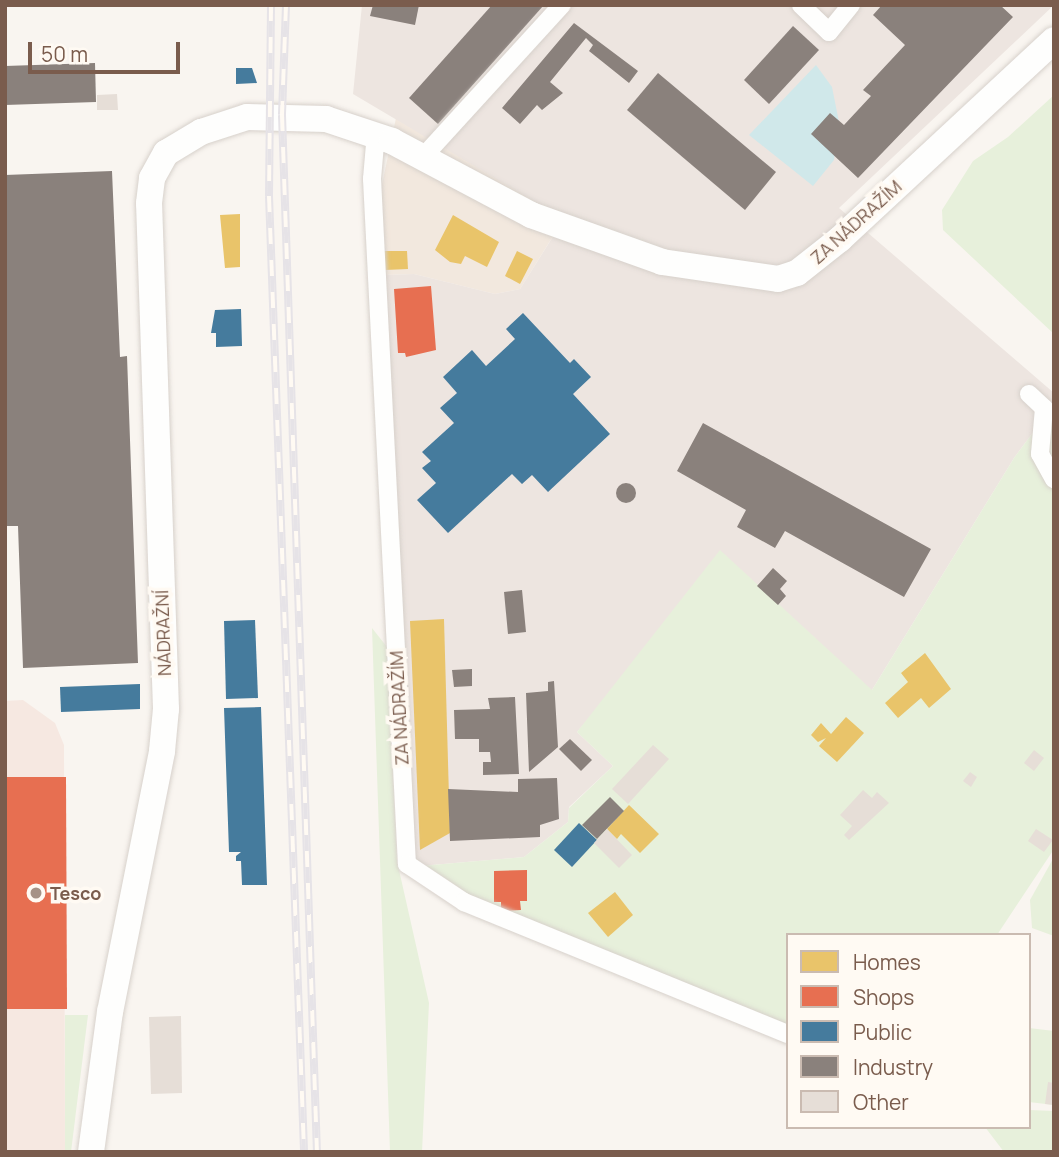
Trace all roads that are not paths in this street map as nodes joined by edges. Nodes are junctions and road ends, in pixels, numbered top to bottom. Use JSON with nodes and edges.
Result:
{"nodes":[{"id":1,"x":562,"y":5,"type":"edge"},
{"id":2,"x":801,"y":5,"type":"edge"},
{"id":3,"x":851,"y":5,"type":"edge"},
{"id":4,"x":1054,"y":40,"type":"edge"},
{"id":5,"x":201,"y":132,"type":"joint"},
{"id":6,"x":376,"y":133,"type":"junction"},
{"id":7,"x":422,"y":157,"type":"junction"},
{"id":8,"x":1029,"y":394,"type":"dead end"},
{"id":9,"x":1054,"y":479,"type":"edge"},
{"id":10,"x":786,"y":1033,"type":"edge"},
{"id":11,"x":91,"y":1152,"type":"edge"}],
"edges":[{"from":1,"to":7,"type":"street"},
{"from":2,"to":3,"type":"street"},
{"from":4,"to":7,"type":"main road","name":"ZA NÁDRAŽÍM"},
{"from":5,"to":6,"type":"main road","name":"ZA NÁDRAŽÍM"},
{"from":5,"to":11,"type":"main road","name":"NÁDRAŽNÍ"},
{"from":6,"to":7,"type":"main road","name":"ZA NÁDRAŽÍM"},
{"from":6,"to":10,"type":"street","name":"ZA NÁDRAŽÍM"},
{"from":8,"to":9,"type":"street"}]}
